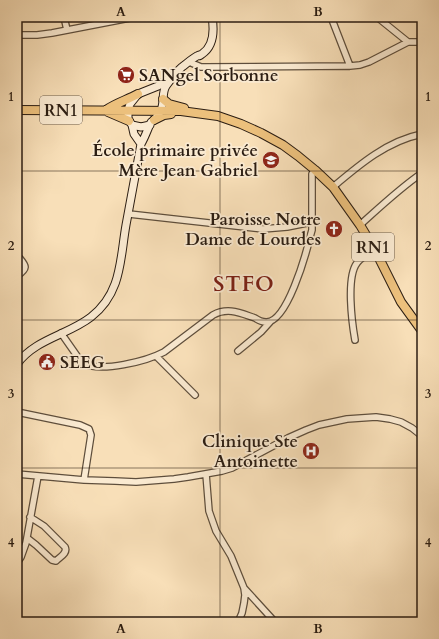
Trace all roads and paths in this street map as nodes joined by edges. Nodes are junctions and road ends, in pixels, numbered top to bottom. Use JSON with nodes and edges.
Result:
{"nodes":[{"id":1,"x":64,"y":17,"type":"edge"},
{"id":2,"x":135,"y":17,"type":"edge"},
{"id":3,"x":212,"y":17,"type":"edge"},
{"id":4,"x":331,"y":17,"type":"edge"},
{"id":5,"x":377,"y":17,"type":"edge"},
{"id":6,"x":66,"y":30,"type":"junction"},
{"id":7,"x":17,"y":35,"type":"edge"},
{"id":8,"x":408,"y":42,"type":"junction"},
{"id":9,"x":422,"y":42,"type":"edge"},
{"id":10,"x":189,"y":62,"type":"junction"},
{"id":11,"x":350,"y":66,"type":"junction"},
{"id":12,"x":173,"y":76,"type":"junction"},
{"id":13,"x":147,"y":90,"type":"junction"},
{"id":14,"x":138,"y":94,"type":"junction"},
{"id":15,"x":163,"y":96,"type":"junction"},
{"id":16,"x":17,"y":110,"type":"edge"},
{"id":17,"x":105,"y":110,"type":"junction"},
{"id":18,"x":128,"y":110,"type":"junction"},
{"id":19,"x":160,"y":111,"type":"junction"},
{"id":20,"x":200,"y":113,"type":"junction"},
{"id":21,"x":152,"y":122,"type":"junction"},
{"id":22,"x":130,"y":123,"type":"junction"},
{"id":23,"x":422,"y":134,"type":"edge"},
{"id":24,"x":141,"y":144,"type":"junction"},
{"id":25,"x":315,"y":170,"type":"junction"},
{"id":26,"x":422,"y":173,"type":"edge"},
{"id":27,"x":333,"y":187,"type":"junction"},
{"id":28,"x":129,"y":214,"type":"junction"},
{"id":29,"x":312,"y":222,"type":"junction"},
{"id":30,"x":360,"y":225,"type":"junction"},
{"id":31,"x":375,"y":250,"type":"junction"},
{"id":32,"x":17,"y":254,"type":"edge"},
{"id":33,"x":17,"y":276,"type":"edge"},
{"id":34,"x":270,"y":322,"type":"junction"},
{"id":35,"x":422,"y":331,"type":"edge"},
{"id":36,"x":61,"y":334,"type":"junction"},
{"id":37,"x":355,"y":340,"type":"dead end"},
{"id":38,"x":238,"y":351,"type":"dead end"},
{"id":39,"x":156,"y":356,"type":"junction"},
{"id":40,"x":17,"y":362,"type":"edge"},
{"id":41,"x":195,"y":395,"type":"dead end"},
{"id":42,"x":17,"y":412,"type":"edge"},
{"id":43,"x":422,"y":436,"type":"edge"},
{"id":44,"x":17,"y":474,"type":"edge"},
{"id":45,"x":206,"y":474,"type":"junction"},
{"id":46,"x":38,"y":476,"type":"junction"},
{"id":47,"x":84,"y":480,"type":"junction"},
{"id":48,"x":30,"y":517,"type":"junction"},
{"id":49,"x":27,"y":538,"type":"junction"},
{"id":50,"x":17,"y":563,"type":"edge"},
{"id":51,"x":244,"y":588,"type":"junction"},
{"id":52,"x":238,"y":622,"type":"edge"},
{"id":53,"x":275,"y":622,"type":"edge"}],
"edges":[{"from":1,"to":6,"type":"street"},
{"from":2,"to":6,"type":"street"},
{"from":3,"to":10,"type":"main road"},
{"from":4,"to":11,"type":"street"},
{"from":5,"to":8,"type":"street"},
{"from":6,"to":7,"type":"street"},
{"from":8,"to":9,"type":"street"},
{"from":8,"to":11,"type":"street"},
{"from":10,"to":11,"type":"street"},
{"from":10,"to":12,"type":"main road"},
{"from":12,"to":13,"type":"main road"},
{"from":12,"to":15,"type":"main road"},
{"from":13,"to":14,"type":"main road"},
{"from":13,"to":15,"type":"main road"},
{"from":14,"to":17,"type":"main road"},
{"from":14,"to":18,"type":"main road"},
{"from":15,"to":19,"type":"main road"},
{"from":15,"to":20,"type":"main road"},
{"from":16,"to":17,"type":"main road","number":"RN1"},
{"from":17,"to":18,"type":"main road","number":"RN1"},
{"from":17,"to":22,"type":"main road"},
{"from":18,"to":19,"type":"main road","number":"RN1"},
{"from":18,"to":22,"type":"main road"},
{"from":19,"to":20,"type":"main road","number":"RN1"},
{"from":19,"to":21,"type":"main road"},
{"from":20,"to":21,"type":"main road"},
{"from":20,"to":25,"type":"main road","number":"RN1"},
{"from":21,"to":22,"type":"main road"},
{"from":21,"to":24,"type":"main road"},
{"from":22,"to":24,"type":"main road"},
{"from":23,"to":27,"type":"street"},
{"from":24,"to":28,"type":"main road"},
{"from":25,"to":27,"type":"main road","number":"RN1"},
{"from":25,"to":29,"type":"street"},
{"from":26,"to":30,"type":"street"},
{"from":27,"to":30,"type":"main road","number":"RN1"},
{"from":28,"to":29,"type":"street"},
{"from":28,"to":36,"type":"main road"},
{"from":29,"to":34,"type":"street"},
{"from":30,"to":31,"type":"main road","number":"RN1"},
{"from":31,"to":35,"type":"main road","number":"RN1"},
{"from":31,"to":37,"type":"street"},
{"from":32,"to":33,"type":"street"},
{"from":34,"to":38,"type":"street"},
{"from":34,"to":39,"type":"street"},
{"from":36,"to":39,"type":"street"},
{"from":36,"to":40,"type":"main road"},
{"from":39,"to":41,"type":"street"},
{"from":42,"to":47,"type":"street"},
{"from":43,"to":45,"type":"street"},
{"from":44,"to":46,"type":"street"},
{"from":45,"to":47,"type":"street"},
{"from":45,"to":51,"type":"street"},
{"from":46,"to":47,"type":"street"},
{"from":46,"to":48,"type":"street"},
{"from":48,"to":49,"type":"street"},
{"from":48,"to":49,"type":"street"},
{"from":49,"to":50,"type":"street"},
{"from":51,"to":52,"type":"street"},
{"from":51,"to":53,"type":"street"}]}
